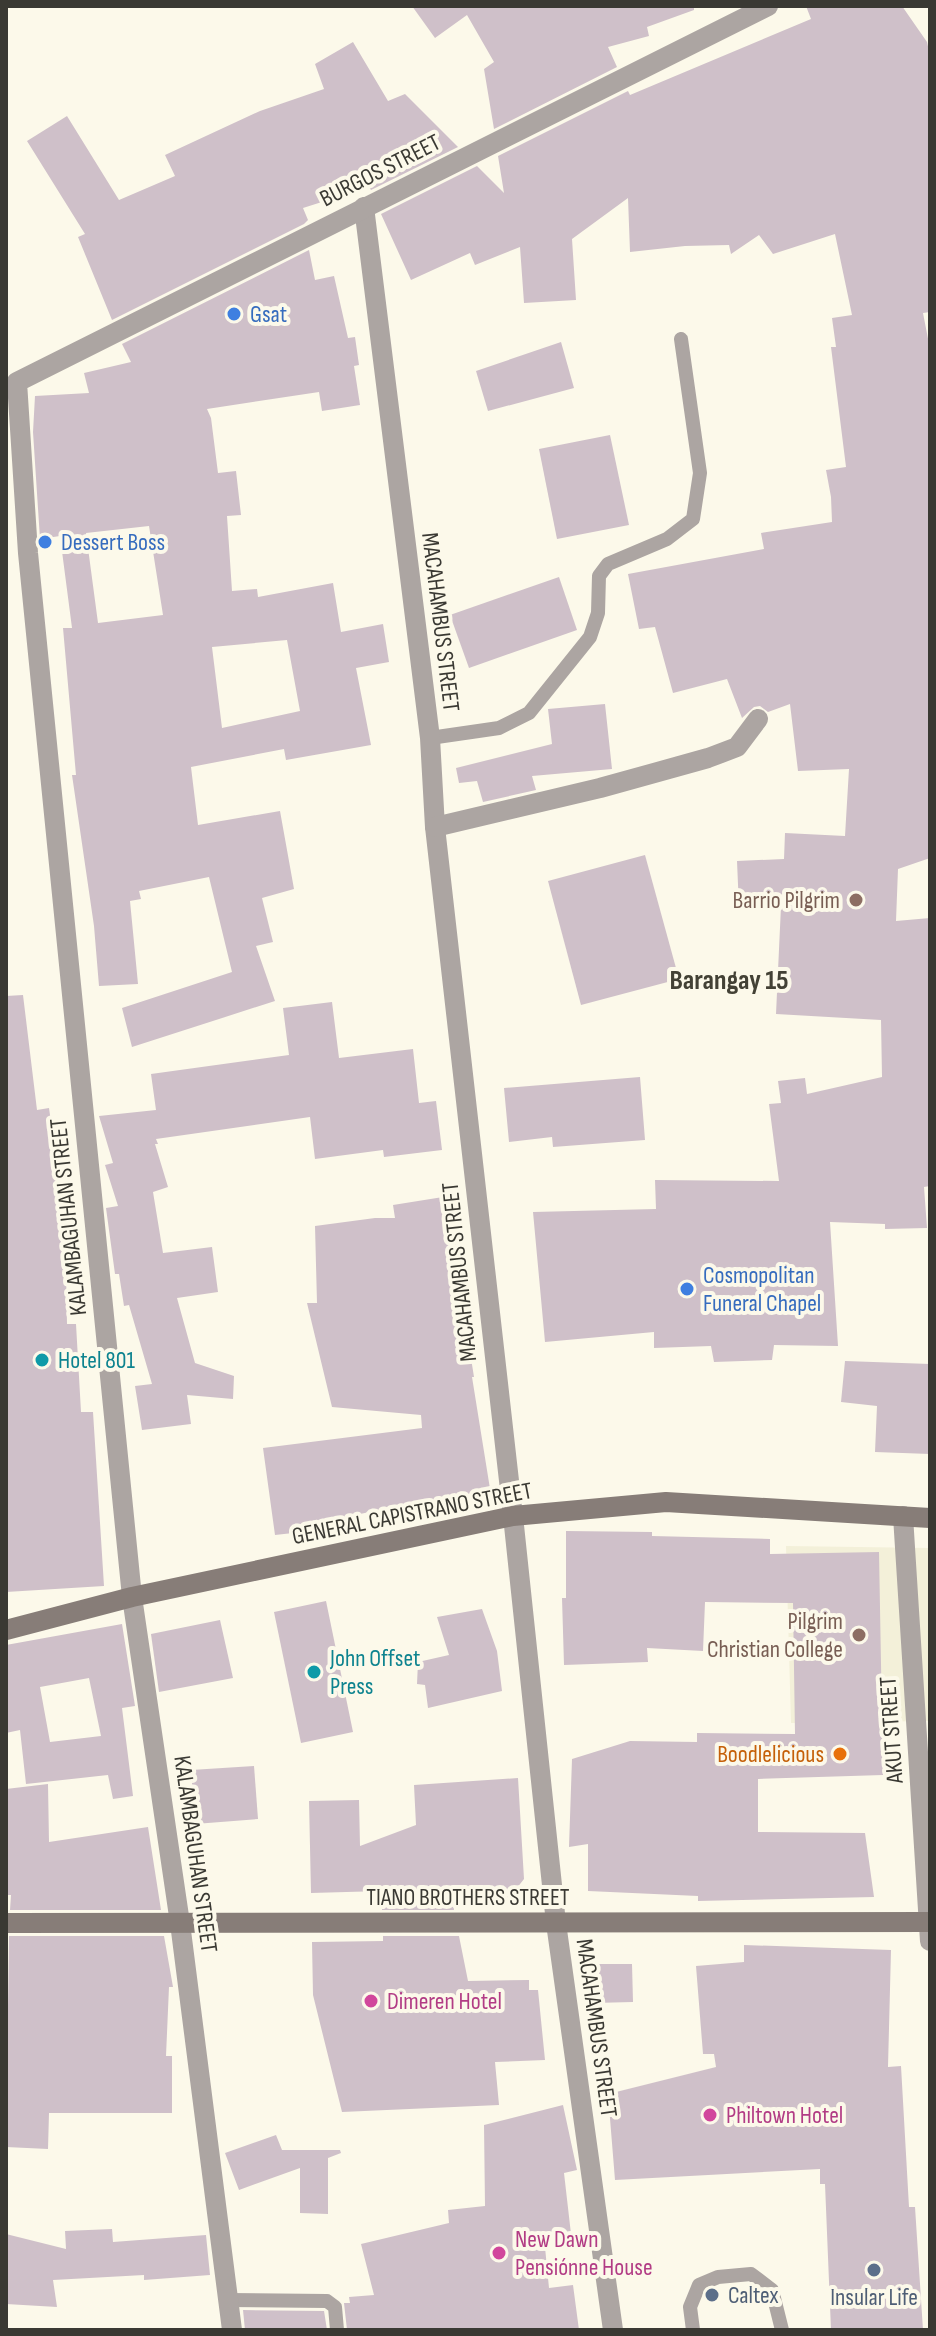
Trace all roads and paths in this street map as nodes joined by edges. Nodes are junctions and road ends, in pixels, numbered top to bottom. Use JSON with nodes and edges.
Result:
{"nodes":[{"id":1,"x":768,"y":6,"type":"edge"},
{"id":2,"x":364,"y":207,"type":"junction"},
{"id":3,"x":681,"y":339,"type":"dead end"},
{"id":4,"x":17,"y":382,"type":"joint"},
{"id":5,"x":758,"y":719,"type":"dead end"},
{"id":6,"x":430,"y":738,"type":"junction"},
{"id":7,"x":435,"y":827,"type":"junction"},
{"id":8,"x":513,"y":1516,"type":"junction"},
{"id":9,"x":903,"y":1516,"type":"junction"},
{"id":10,"x":930,"y":1518,"type":"edge"},
{"id":11,"x":132,"y":1597,"type":"junction"},
{"id":12,"x":6,"y":1630,"type":"edge"},
{"id":13,"x":6,"y":1923,"type":"edge"},
{"id":14,"x":180,"y":1923,"type":"junction"},
{"id":15,"x":556,"y":1923,"type":"junction"},
{"id":16,"x":930,"y":1928,"type":"edge"},
{"id":17,"x":228,"y":2300,"type":"junction"},
{"id":18,"x":232,"y":2330,"type":"edge"},
{"id":19,"x":337,"y":2330,"type":"edge"},
{"id":20,"x":613,"y":2330,"type":"edge"},
{"id":21,"x":693,"y":2330,"type":"edge"},
{"id":22,"x":782,"y":2330,"type":"edge"}],
"edges":[{"from":1,"to":2,"type":"street","name":"BURGOS STREET"},
{"from":2,"to":4,"type":"street","name":"BURGOS STREET"},
{"from":2,"to":6,"type":"street","name":"MACAHAMBUS STREET"},
{"from":3,"to":6,"type":"lane"},
{"from":4,"to":11,"type":"street","name":"KALAMBAGUHAN STREET"},
{"from":5,"to":7,"type":"street"},
{"from":6,"to":7,"type":"street","name":"MACAHAMBUS STREET"},
{"from":7,"to":8,"type":"street","name":"MACAHAMBUS STREET"},
{"from":8,"to":9,"type":"main road","name":"GENERAL CAPISTRANO STREET"},
{"from":8,"to":11,"type":"main road","name":"GENERAL CAPISTRANO STREET"},
{"from":8,"to":15,"type":"street","name":"MACAHAMBUS STREET"},
{"from":9,"to":10,"type":"main road","name":"GENERAL CAPISTRANO STREET"},
{"from":9,"to":16,"type":"street","name":"AKUT STREET"},
{"from":11,"to":12,"type":"main road","name":"GENERAL CAPISTRANO STREET"},
{"from":11,"to":14,"type":"street","name":"KALAMBAGUHAN STREET"},
{"from":13,"to":14,"type":"main road","name":"TIANO BROTHERS STREET"},
{"from":14,"to":15,"type":"main road","name":"TIANO BROTHERS STREET"},
{"from":14,"to":17,"type":"street","name":"KALAMBAGUHAN STREET"},
{"from":15,"to":16,"type":"main road","name":"TIANO BROTHERS STREET"},
{"from":15,"to":20,"type":"street","name":"MACAHAMBUS STREET"},
{"from":17,"to":18,"type":"street","name":"KALAMBAGUHAN STREET"},
{"from":17,"to":19,"type":"lane"},
{"from":21,"to":22,"type":"lane"}]}
